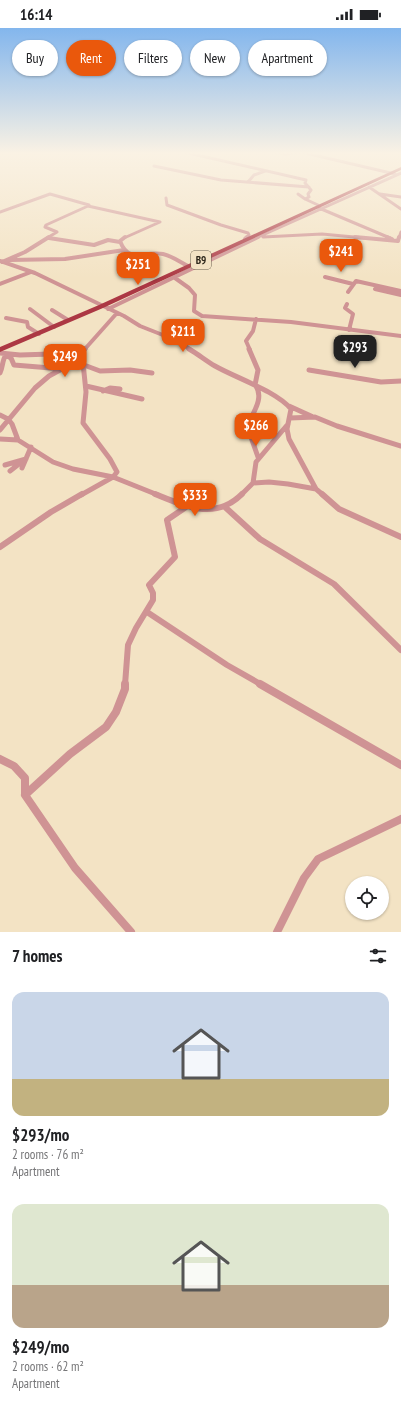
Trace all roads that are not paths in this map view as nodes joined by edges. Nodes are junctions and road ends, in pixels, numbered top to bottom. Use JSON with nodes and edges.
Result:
{"nodes":[{"id":1,"x":49,"y":194,"type":"edge"},
{"id":2,"x":51,"y":194,"type":"edge"},
{"id":3,"x":298,"y":194,"type":"dead end"},
{"id":4,"x":308,"y":194,"type":"edge"},
{"id":5,"x":345,"y":194,"type":"edge"},
{"id":6,"x":351,"y":194,"type":"edge"},
{"id":7,"x":378,"y":194,"type":"edge"},
{"id":8,"x":379,"y":194,"type":"edge"},
{"id":9,"x":401,"y":197,"type":"edge"},
{"id":10,"x":166,"y":198,"type":"dead end"},
{"id":11,"x":305,"y":199,"type":"junction"},
{"id":12,"x":90,"y":206,"type":"junction"},
{"id":13,"x":318,"y":207,"type":"junction"},
{"id":14,"x":401,"y":209,"type":"edge"},
{"id":15,"x":0,"y":212,"type":"edge"},
{"id":16,"x":401,"y":232,"type":"edge"},
{"id":17,"x":257,"y":236,"type":"junction"},
{"id":18,"x":49,"y":238,"type":"junction"},
{"id":19,"x":245,"y":239,"type":"junction"},
{"id":20,"x":120,"y":242,"type":"junction"},
{"id":21,"x":399,"y":242,"type":"edge"},
{"id":22,"x":124,"y":250,"type":"junction"},
{"id":23,"x":3,"y":261,"type":"edge"},
{"id":24,"x":188,"y":266,"type":"junction"},
{"id":25,"x":31,"y":272,"type":"junction"},
{"id":26,"x":325,"y":277,"type":"dead end"},
{"id":27,"x":175,"y":278,"type":"junction"},
{"id":28,"x":0,"y":284,"type":"edge"},
{"id":29,"x":353,"y":284,"type":"junction"},
{"id":30,"x":375,"y":289,"type":"dead end"},
{"id":31,"x":401,"y":291,"type":"edge"},
{"id":32,"x":348,"y":292,"type":"dead end"},
{"id":33,"x":401,"y":295,"type":"edge"},
{"id":34,"x":347,"y":304,"type":"dead end"},
{"id":35,"x":101,"y":306,"type":"junction"},
{"id":36,"x":30,"y":309,"type":"dead end"},
{"id":37,"x":108,"y":309,"type":"junction"},
{"id":38,"x":52,"y":310,"type":"dead end"},
{"id":39,"x":117,"y":313,"type":"junction"},
{"id":40,"x":6,"y":318,"type":"dead end"},
{"id":41,"x":256,"y":319,"type":"junction"},
{"id":42,"x":68,"y":320,"type":"junction"},
{"id":43,"x":54,"y":327,"type":"junction"},
{"id":44,"x":349,"y":330,"type":"junction"},
{"id":45,"x":39,"y":334,"type":"junction"},
{"id":46,"x":401,"y":336,"type":"edge"},
{"id":47,"x":0,"y":351,"type":"edge"},
{"id":48,"x":82,"y":353,"type":"junction"},
{"id":49,"x":8,"y":357,"type":"junction"},
{"id":50,"x":1,"y":364,"type":"edge"},
{"id":51,"x":84,"y":365,"type":"junction"},
{"id":52,"x":63,"y":369,"type":"junction"},
{"id":53,"x":309,"y":370,"type":"dead end"},
{"id":54,"x":0,"y":373,"type":"edge"},
{"id":55,"x":152,"y":373,"type":"dead end"},
{"id":56,"x":401,"y":381,"type":"edge"},
{"id":57,"x":86,"y":386,"type":"junction"},
{"id":58,"x":255,"y":386,"type":"junction"},
{"id":59,"x":120,"y":389,"type":"dead end"},
{"id":60,"x":103,"y":391,"type":"junction"},
{"id":61,"x":142,"y":399,"type":"dead end"},
{"id":62,"x":290,"y":406,"type":"junction"},
{"id":63,"x":0,"y":416,"type":"edge"},
{"id":64,"x":315,"y":417,"type":"junction"},
{"id":65,"x":8,"y":419,"type":"junction"},
{"id":66,"x":289,"y":421,"type":"junction"},
{"id":67,"x":0,"y":430,"type":"edge"},
{"id":68,"x":0,"y":439,"type":"edge"},
{"id":69,"x":18,"y":440,"type":"junction"},
{"id":70,"x":401,"y":446,"type":"edge"},
{"id":71,"x":31,"y":447,"type":"junction"},
{"id":72,"x":258,"y":457,"type":"junction"},
{"id":73,"x":26,"y":459,"type":"junction"},
{"id":74,"x":5,"y":465,"type":"dead end"},
{"id":75,"x":22,"y":468,"type":"dead end"},
{"id":76,"x":10,"y":471,"type":"dead end"},
{"id":77,"x":113,"y":477,"type":"junction"},
{"id":78,"x":253,"y":483,"type":"junction"},
{"id":79,"x":316,"y":489,"type":"junction"},
{"id":80,"x":186,"y":507,"type":"junction"},
{"id":81,"x":225,"y":507,"type":"junction"},
{"id":82,"x":401,"y":537,"type":"edge"},
{"id":83,"x":0,"y":547,"type":"edge"},
{"id":84,"x":147,"y":612,"type":"junction"},
{"id":85,"x":401,"y":650,"type":"edge"},
{"id":86,"x":0,"y":759,"type":"edge"},
{"id":87,"x":401,"y":766,"type":"edge"},
{"id":88,"x":25,"y":795,"type":"junction"},
{"id":89,"x":401,"y":819,"type":"edge"},
{"id":90,"x":131,"y":932,"type":"edge"},
{"id":91,"x":277,"y":932,"type":"edge"}],
"edges":[{"from":1,"to":15,"type":"street"},
{"from":2,"to":12,"type":"street"},
{"from":3,"to":11,"type":"street"},
{"from":4,"to":11,"type":"street"},
{"from":5,"to":13,"type":"highway","number":"B9"},
{"from":6,"to":13,"type":"street"},
{"from":7,"to":14,"type":"street"},
{"from":8,"to":9,"type":"street"},
{"from":10,"to":19,"type":"street"},
{"from":11,"to":13,"type":"street"},
{"from":12,"to":18,"type":"street"},
{"from":12,"to":20,"type":"street"},
{"from":13,"to":17,"type":"highway","number":"B9"},
{"from":13,"to":21,"type":"street"},
{"from":16,"to":21,"type":"street"},
{"from":17,"to":19,"type":"highway","number":"B9"},
{"from":17,"to":21,"type":"street"},
{"from":17,"to":27,"type":"street"},
{"from":18,"to":20,"type":"street"},
{"from":18,"to":23,"type":"street"},
{"from":19,"to":24,"type":"highway","number":"B9"},
{"from":20,"to":22,"type":"street"},
{"from":22,"to":23,"type":"street"},
{"from":22,"to":24,"type":"street"},
{"from":23,"to":25,"type":"street"},
{"from":24,"to":35,"type":"highway","number":"B9"},
{"from":25,"to":28,"type":"street"},
{"from":25,"to":35,"type":"street"},
{"from":26,"to":29,"type":"street"},
{"from":27,"to":37,"type":"street"},
{"from":27,"to":41,"type":"street"},
{"from":29,"to":31,"type":"street"},
{"from":29,"to":32,"type":"street"},
{"from":30,"to":33,"type":"street"},
{"from":34,"to":44,"type":"street"},
{"from":35,"to":37,"type":"street"},
{"from":35,"to":42,"type":"highway","number":"B9"},
{"from":36,"to":43,"type":"street"},
{"from":37,"to":39,"type":"street"},
{"from":38,"to":42,"type":"street"},
{"from":39,"to":48,"type":"street"},
{"from":39,"to":58,"type":"street"},
{"from":40,"to":45,"type":"street"},
{"from":41,"to":44,"type":"street"},
{"from":41,"to":58,"type":"street"},
{"from":42,"to":43,"type":"highway","number":"B9"},
{"from":43,"to":45,"type":"highway","number":"B9"},
{"from":44,"to":46,"type":"street"},
{"from":45,"to":47,"type":"highway","number":"B9"},
{"from":47,"to":49,"type":"street"},
{"from":48,"to":49,"type":"street"},
{"from":48,"to":51,"type":"street"},
{"from":48,"to":52,"type":"street"},
{"from":49,"to":50,"type":"street"},
{"from":49,"to":52,"type":"street"},
{"from":50,"to":54,"type":"street"},
{"from":51,"to":55,"type":"street"},
{"from":51,"to":57,"type":"street"},
{"from":52,"to":65,"type":"street"},
{"from":53,"to":56,"type":"street"},
{"from":57,"to":60,"type":"street"},
{"from":57,"to":77,"type":"street"},
{"from":58,"to":62,"type":"street"},
{"from":58,"to":72,"type":"street"},
{"from":59,"to":60,"type":"street"},
{"from":60,"to":61,"type":"street"},
{"from":62,"to":64,"type":"street"},
{"from":62,"to":66,"type":"street"},
{"from":63,"to":65,"type":"street"},
{"from":64,"to":66,"type":"street"},
{"from":64,"to":70,"type":"street"},
{"from":65,"to":67,"type":"street"},
{"from":65,"to":69,"type":"street"},
{"from":66,"to":72,"type":"street"},
{"from":66,"to":79,"type":"street"},
{"from":68,"to":69,"type":"street"},
{"from":69,"to":71,"type":"street"},
{"from":71,"to":73,"type":"street"},
{"from":71,"to":77,"type":"street"},
{"from":72,"to":78,"type":"street"},
{"from":73,"to":74,"type":"street"},
{"from":73,"to":75,"type":"street"},
{"from":73,"to":76,"type":"street"},
{"from":77,"to":80,"type":"street"},
{"from":77,"to":83,"type":"street"},
{"from":78,"to":79,"type":"street"},
{"from":78,"to":81,"type":"street"},
{"from":79,"to":82,"type":"street"},
{"from":80,"to":81,"type":"street"},
{"from":80,"to":84,"type":"street"},
{"from":81,"to":85,"type":"street"},
{"from":84,"to":87,"type":"street"},
{"from":84,"to":88,"type":"street"},
{"from":86,"to":88,"type":"street"},
{"from":88,"to":90,"type":"street"},
{"from":89,"to":91,"type":"street"}]}
